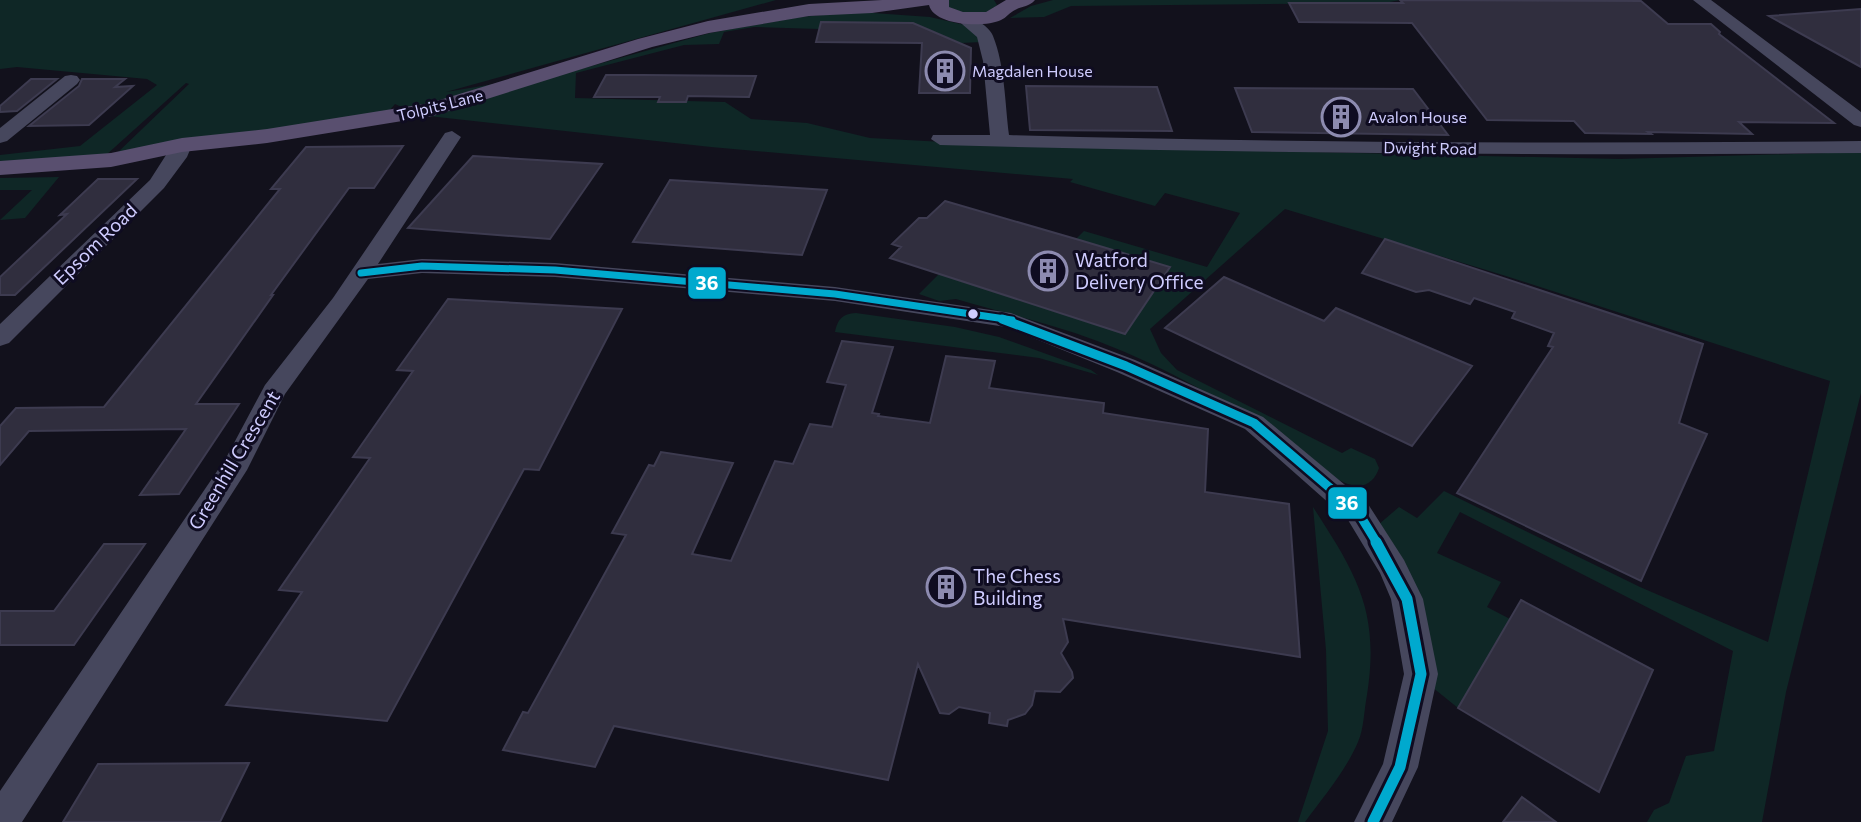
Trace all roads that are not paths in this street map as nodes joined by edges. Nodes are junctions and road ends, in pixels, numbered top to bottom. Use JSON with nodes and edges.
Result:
{"nodes":[{"id":1,"x":928,"y":0,"type":"edge"},
{"id":2,"x":1701,"y":0,"type":"edge"},
{"id":3,"x":1008,"y":5,"type":"edge"},
{"id":4,"x":872,"y":7,"type":"junction"},
{"id":5,"x":949,"y":11,"type":"edge"},
{"id":6,"x":985,"y":35,"type":"junction"},
{"id":7,"x":71,"y":80,"type":"dead end"},
{"id":8,"x":1861,"y":121,"type":"edge"},
{"id":9,"x":452,"y":137,"type":"dead end"},
{"id":10,"x":0,"y":138,"type":"edge"},
{"id":11,"x":940,"y":139,"type":"dead end"},
{"id":12,"x":1000,"y":141,"type":"junction"},
{"id":13,"x":182,"y":145,"type":"junction"},
{"id":14,"x":1861,"y":147,"type":"edge"},
{"id":15,"x":0,"y":168,"type":"edge"},
{"id":16,"x":361,"y":273,"type":"junction"},
{"id":17,"x":0,"y":338,"type":"edge"},
{"id":18,"x":1,"y":822,"type":"edge"},
{"id":19,"x":1373,"y":822,"type":"edge"}],
"edges":[{"from":1,"to":4,"type":"main road","name":"Tolpits Lane"},
{"from":2,"to":8,"type":"street"},
{"from":3,"to":5,"type":"main road","name":"Tolpits Lane"},
{"from":3,"to":6,"type":"street"},
{"from":4,"to":5,"type":"main road","name":"Tolpits Lane"},
{"from":4,"to":13,"type":"main road","name":"Tolpits Lane"},
{"from":5,"to":6,"type":"street"},
{"from":6,"to":12,"type":"street"},
{"from":7,"to":10,"type":"street"},
{"from":9,"to":16,"type":"street","name":"Greenhill Crescent"},
{"from":11,"to":12,"type":"street","name":"Dwight Road"},
{"from":12,"to":14,"type":"street","name":"Dwight Road"},
{"from":13,"to":15,"type":"main road","name":"Tolpits Lane"},
{"from":13,"to":17,"type":"street","name":"Epsom Road"},
{"from":16,"to":18,"type":"street","name":"Greenhill Crescent"},
{"from":16,"to":19,"type":"street"}]}
